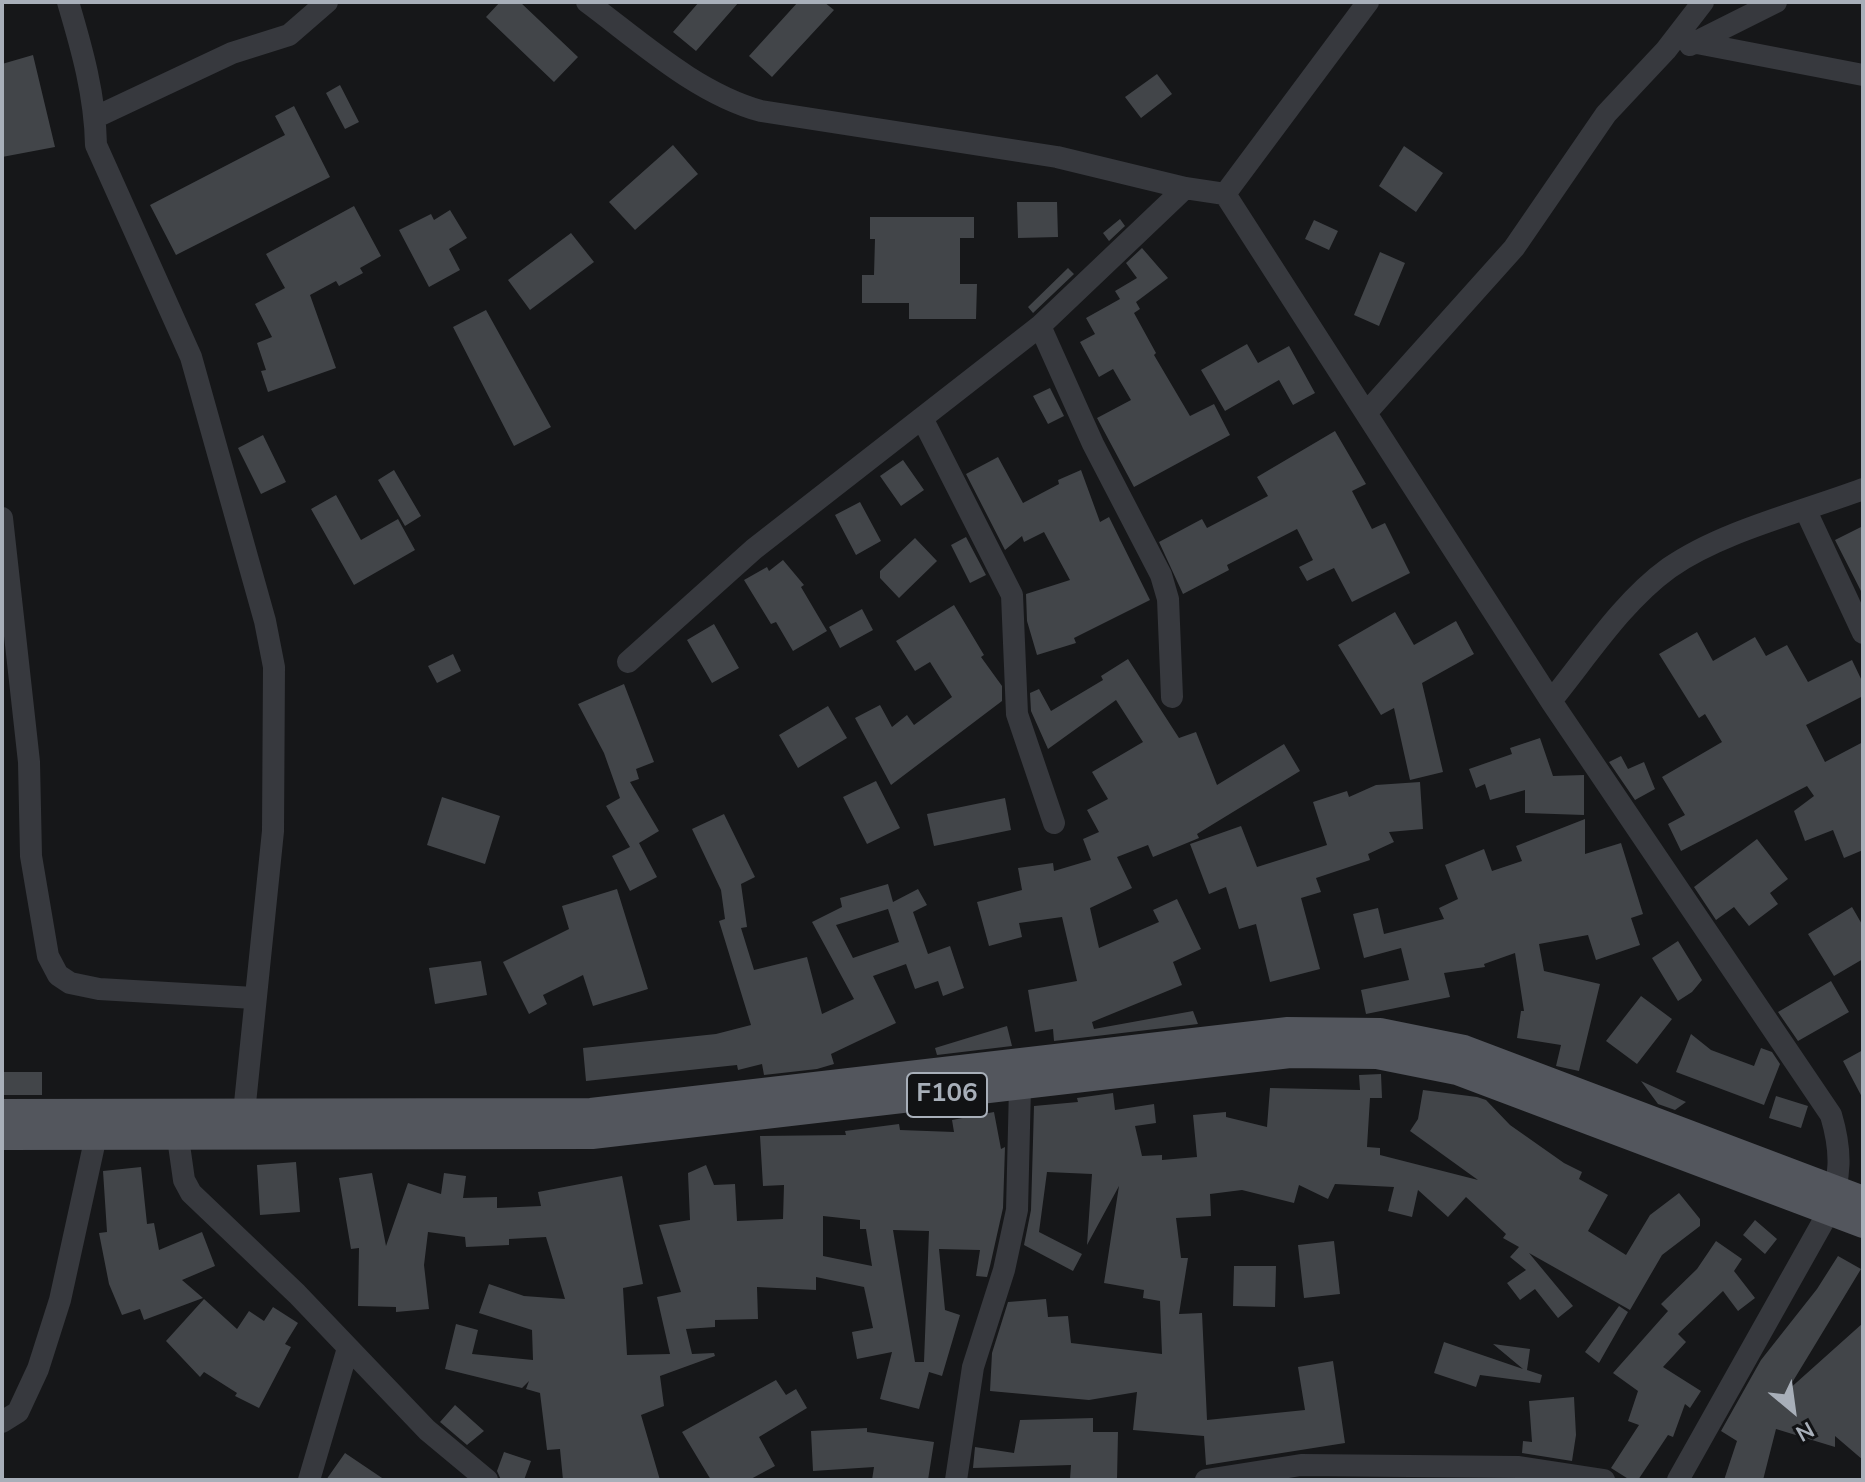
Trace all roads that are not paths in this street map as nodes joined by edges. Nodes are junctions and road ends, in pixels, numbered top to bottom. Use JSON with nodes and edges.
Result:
{"nodes":[{"id":1,"x":68,"y":2,"type":"edge"},
{"id":2,"x":327,"y":2,"type":"edge"},
{"id":3,"x":587,"y":2,"type":"edge"},
{"id":4,"x":1703,"y":2,"type":"edge"},
{"id":5,"x":1776,"y":2,"type":"edge"},
{"id":6,"x":1365,"y":3,"type":"edge"},
{"id":7,"x":1697,"y":43,"type":"junction"},
{"id":8,"x":1666,"y":50,"type":"junction"},
{"id":9,"x":1863,"y":75,"type":"edge"},
{"id":10,"x":96,"y":117,"type":"junction"},
{"id":11,"x":1185,"y":188,"type":"junction"},
{"id":12,"x":1225,"y":194,"type":"junction"},
{"id":13,"x":1040,"y":326,"type":"junction"},
{"id":14,"x":1367,"y":412,"type":"junction"},
{"id":15,"x":923,"y":420,"type":"junction"},
{"id":16,"x":1863,"y":489,"type":"edge"},
{"id":17,"x":1806,"y":511,"type":"junction"},
{"id":18,"x":2,"y":518,"type":"edge"},
{"id":19,"x":1863,"y":633,"type":"edge"},
{"id":20,"x":628,"y":662,"type":"dead end"},
{"id":21,"x":1172,"y":697,"type":"dead end"},
{"id":22,"x":1551,"y":701,"type":"junction"},
{"id":23,"x":1054,"y":823,"type":"dead end"},
{"id":24,"x":254,"y":998,"type":"junction"},
{"id":25,"x":1020,"y":1087,"type":"junction"},
{"id":26,"x":2,"y":1113,"type":"edge"},
{"id":27,"x":244,"y":1113,"type":"junction"},
{"id":28,"x":2,"y":1136,"type":"edge"},
{"id":29,"x":96,"y":1136,"type":"junction"},
{"id":30,"x":178,"y":1138,"type":"junction"},
{"id":31,"x":1863,"y":1200,"type":"edge"},
{"id":32,"x":1832,"y":1202,"type":"junction"},
{"id":33,"x":1863,"y":1224,"type":"edge"},
{"id":34,"x":348,"y":1348,"type":"junction"},
{"id":35,"x":2,"y":1422,"type":"edge"},
{"id":36,"x":1466,"y":1472,"type":"edge"},
{"id":37,"x":309,"y":1480,"type":"edge"},
{"id":38,"x":487,"y":1480,"type":"edge"},
{"id":39,"x":956,"y":1480,"type":"edge"},
{"id":40,"x":1206,"y":1480,"type":"edge"},
{"id":41,"x":1604,"y":1480,"type":"edge"},
{"id":42,"x":1678,"y":1480,"type":"edge"}],
"edges":[{"from":1,"to":10,"type":"street"},
{"from":2,"to":10,"type":"street"},
{"from":3,"to":11,"type":"street"},
{"from":4,"to":8,"type":"street"},
{"from":5,"to":7,"type":"street"},
{"from":6,"to":12,"type":"street"},
{"from":7,"to":8,"type":"street"},
{"from":7,"to":9,"type":"street"},
{"from":8,"to":14,"type":"street"},
{"from":10,"to":24,"type":"street"},
{"from":11,"to":12,"type":"street"},
{"from":11,"to":13,"type":"street"},
{"from":12,"to":14,"type":"street"},
{"from":13,"to":15,"type":"street"},
{"from":13,"to":21,"type":"street"},
{"from":14,"to":22,"type":"street"},
{"from":15,"to":20,"type":"street"},
{"from":15,"to":23,"type":"street"},
{"from":16,"to":17,"type":"street"},
{"from":17,"to":19,"type":"street"},
{"from":17,"to":22,"type":"street"},
{"from":18,"to":24,"type":"street"},
{"from":22,"to":32,"type":"street"},
{"from":24,"to":27,"type":"street"},
{"from":25,"to":30,"type":"main road","number":"F106"},
{"from":25,"to":32,"type":"main road","number":"F106"},
{"from":25,"to":39,"type":"street"},
{"from":26,"to":27,"type":"main road","number":"F106"},
{"from":27,"to":32,"type":"main road","number":"F106"},
{"from":28,"to":29,"type":"main road","number":"F106"},
{"from":29,"to":30,"type":"main road","number":"F106"},
{"from":29,"to":35,"type":"street"},
{"from":30,"to":34,"type":"street"},
{"from":31,"to":32,"type":"main road","number":"F106"},
{"from":32,"to":33,"type":"main road","number":"F106"},
{"from":32,"to":42,"type":"street"},
{"from":34,"to":37,"type":"street"},
{"from":34,"to":38,"type":"street"},
{"from":36,"to":40,"type":"street"},
{"from":36,"to":41,"type":"street"}]}
